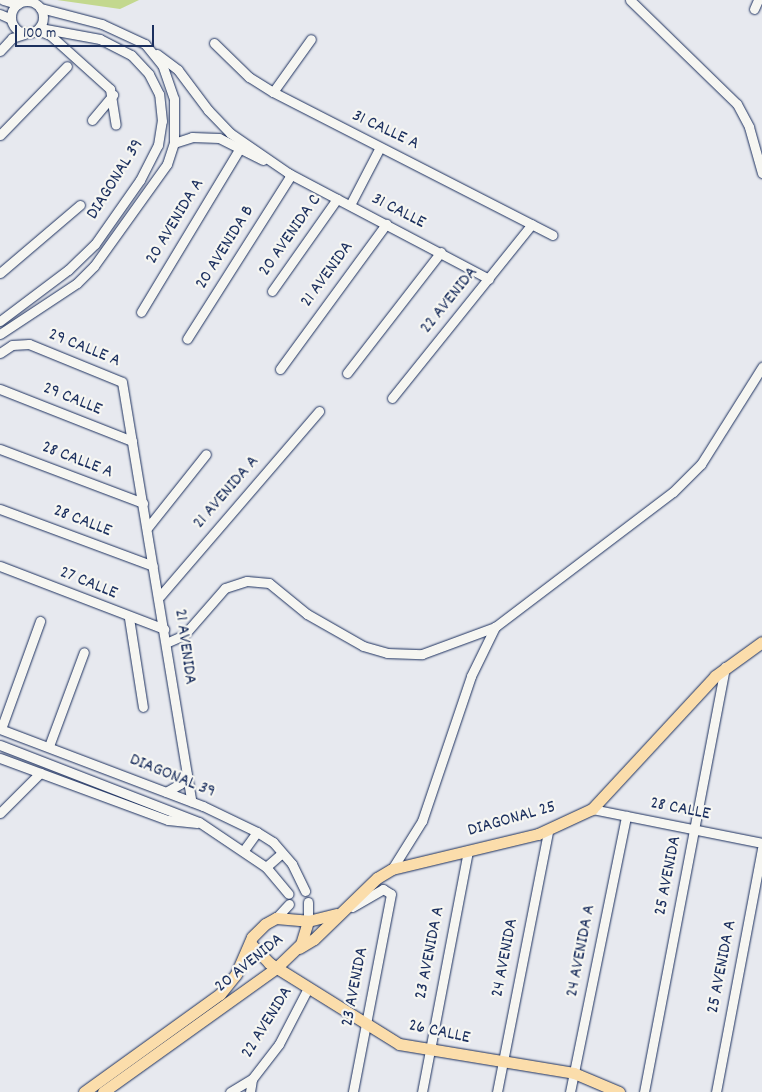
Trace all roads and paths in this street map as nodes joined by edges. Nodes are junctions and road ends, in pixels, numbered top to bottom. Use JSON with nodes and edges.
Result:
{"nodes":[{"id":1,"x":3,"y":0,"type":"edge"},
{"id":2,"x":630,"y":0,"type":"edge"},
{"id":3,"x":17,"y":4,"type":"junction"},
{"id":4,"x":40,"y":8,"type":"junction"},
{"id":5,"x":0,"y":14,"type":"edge"},
{"id":6,"x":12,"y":23,"type":"junction"},
{"id":7,"x":39,"y":29,"type":"junction"},
{"id":8,"x":24,"y":34,"type":"junction"},
{"id":9,"x":12,"y":38,"type":"junction"},
{"id":10,"x":311,"y":39,"type":"dead end"},
{"id":11,"x":214,"y":43,"type":"dead end"},
{"id":12,"x":145,"y":44,"type":"junction"},
{"id":13,"x":0,"y":51,"type":"edge"},
{"id":14,"x":67,"y":66,"type":"dead end"},
{"id":15,"x":273,"y":92,"type":"junction"},
{"id":16,"x":113,"y":95,"type":"junction"},
{"id":17,"x":92,"y":120,"type":"dead end"},
{"id":18,"x":116,"y":125,"type":"dead end"},
{"id":19,"x":0,"y":135,"type":"edge"},
{"id":20,"x":174,"y":143,"type":"junction"},
{"id":21,"x":240,"y":148,"type":"junction"},
{"id":22,"x":379,"y":149,"type":"junction"},
{"id":23,"x":762,"y":173,"type":"edge"},
{"id":24,"x":291,"y":175,"type":"junction"},
{"id":25,"x":337,"y":199,"type":"junction"},
{"id":26,"x":80,"y":205,"type":"dead end"},
{"id":27,"x":350,"y":206,"type":"junction"},
{"id":28,"x":386,"y":224,"type":"junction"},
{"id":29,"x":532,"y":224,"type":"junction"},
{"id":30,"x":553,"y":235,"type":"dead end"},
{"id":31,"x":441,"y":252,"type":"junction"},
{"id":32,"x":0,"y":273,"type":"edge"},
{"id":33,"x":489,"y":279,"type":"junction"},
{"id":34,"x":272,"y":292,"type":"dead end"},
{"id":35,"x":141,"y":312,"type":"dead end"},
{"id":36,"x":0,"y":321,"type":"edge"},
{"id":37,"x":0,"y":334,"type":"edge"},
{"id":38,"x":187,"y":339,"type":"dead end"},
{"id":39,"x":0,"y":353,"type":"edge"},
{"id":40,"x":762,"y":367,"type":"edge"},
{"id":41,"x":280,"y":369,"type":"dead end"},
{"id":42,"x":347,"y":372,"type":"dead end"},
{"id":43,"x":124,"y":387,"type":"joint"},
{"id":44,"x":0,"y":389,"type":"edge"},
{"id":45,"x":392,"y":398,"type":"dead end"},
{"id":46,"x":319,"y":411,"type":"dead end"},
{"id":47,"x":132,"y":441,"type":"junction"},
{"id":48,"x":0,"y":449,"type":"edge"},
{"id":49,"x":206,"y":454,"type":"dead end"},
{"id":50,"x":143,"y":503,"type":"junction"},
{"id":51,"x":0,"y":509,"type":"edge"},
{"id":52,"x":148,"y":527,"type":"junction"},
{"id":53,"x":0,"y":566,"type":"edge"},
{"id":54,"x":153,"y":566,"type":"junction"},
{"id":55,"x":160,"y":596,"type":"junction"},
{"id":56,"x":129,"y":618,"type":"junction"},
{"id":57,"x":40,"y":621,"type":"dead end"},
{"id":58,"x":495,"y":627,"type":"junction"},
{"id":59,"x":164,"y":629,"type":"junction"},
{"id":60,"x":762,"y":642,"type":"edge"},
{"id":61,"x":166,"y":643,"type":"junction"},
{"id":62,"x":84,"y":652,"type":"dead end"},
{"id":63,"x":725,"y":667,"type":"junction"},
{"id":64,"x":143,"y":707,"type":"dead end"},
{"id":65,"x":1,"y":729,"type":"edge"},
{"id":66,"x":0,"y":745,"type":"edge"},
{"id":67,"x":49,"y":746,"type":"junction"},
{"id":68,"x":0,"y":758,"type":"edge"},
{"id":69,"x":186,"y":772,"type":"junction"},
{"id":70,"x":40,"y":773,"type":"junction"},
{"id":71,"x":166,"y":792,"type":"junction"},
{"id":72,"x":191,"y":802,"type":"junction"},
{"id":73,"x":592,"y":809,"type":"junction"},
{"id":74,"x":0,"y":813,"type":"edge"},
{"id":75,"x":626,"y":816,"type":"junction"},
{"id":76,"x":199,"y":822,"type":"junction"},
{"id":77,"x":548,"y":830,"type":"junction"},
{"id":78,"x":694,"y":830,"type":"junction"},
{"id":79,"x":257,"y":832,"type":"junction"},
{"id":80,"x":762,"y":843,"type":"edge"},
{"id":81,"x":762,"y":848,"type":"edge"},
{"id":82,"x":244,"y":850,"type":"junction"},
{"id":83,"x":468,"y":850,"type":"junction"},
{"id":84,"x":282,"y":853,"type":"junction"},
{"id":85,"x":266,"y":867,"type":"junction"},
{"id":86,"x":392,"y":869,"type":"junction"},
{"id":87,"x":305,"y":892,"type":"dead end"},
{"id":88,"x":289,"y":894,"type":"dead end"},
{"id":89,"x":308,"y":902,"type":"dead end"},
{"id":90,"x":289,"y":904,"type":"dead end"},
{"id":91,"x":336,"y":914,"type":"junction"},
{"id":92,"x":276,"y":918,"type":"junction"},
{"id":93,"x":308,"y":921,"type":"junction"},
{"id":94,"x":250,"y":943,"type":"junction"},
{"id":95,"x":299,"y":948,"type":"junction"},
{"id":96,"x":276,"y":968,"type":"junction"},
{"id":97,"x":308,"y":988,"type":"junction"},
{"id":98,"x":365,"y":1024,"type":"junction"},
{"id":99,"x":430,"y":1051,"type":"junction"},
{"id":100,"x":503,"y":1063,"type":"junction"},
{"id":101,"x":574,"y":1073,"type":"junction"},
{"id":102,"x":252,"y":1078,"type":"junction"},
{"id":103,"x":84,"y":1092,"type":"edge"},
{"id":104,"x":103,"y":1092,"type":"edge"},
{"id":105,"x":230,"y":1092,"type":"edge"},
{"id":106,"x":250,"y":1092,"type":"edge"},
{"id":107,"x":354,"y":1092,"type":"edge"},
{"id":108,"x":422,"y":1092,"type":"edge"},
{"id":109,"x":497,"y":1092,"type":"edge"},
{"id":110,"x":570,"y":1092,"type":"edge"},
{"id":111,"x":619,"y":1092,"type":"edge"},
{"id":112,"x":644,"y":1092,"type":"edge"},
{"id":113,"x":716,"y":1092,"type":"edge"}],
"edges":[{"from":1,"to":3,"type":"street"},
{"from":2,"to":23,"type":"street"},
{"from":3,"to":4,"type":"street"},
{"from":3,"to":6,"type":"street"},
{"from":4,"to":7,"type":"street"},
{"from":4,"to":12,"type":"street"},
{"from":5,"to":6,"type":"street"},
{"from":6,"to":8,"type":"street"},
{"from":6,"to":9,"type":"street"},
{"from":7,"to":8,"type":"street"},
{"from":7,"to":16,"type":"street"},
{"from":7,"to":36,"type":"street","name":"DIAGONAL 39"},
{"from":8,"to":9,"type":"street"},
{"from":9,"to":13,"type":"street"},
{"from":10,"to":15,"type":"street"},
{"from":11,"to":15,"type":"street","name":"31 CALLE A"},
{"from":12,"to":20,"type":"street"},
{"from":12,"to":24,"type":"street","name":"31 CALLE"},
{"from":14,"to":19,"type":"street"},
{"from":15,"to":22,"type":"street","name":"31 CALLE A"},
{"from":16,"to":17,"type":"street"},
{"from":16,"to":18,"type":"street"},
{"from":20,"to":21,"type":"street","name":"31 CALLE"},
{"from":20,"to":37,"type":"street","name":"DIAGONAL 39"},
{"from":21,"to":24,"type":"street","name":"31 CALLE"},
{"from":21,"to":35,"type":"street","name":"20 AVENIDA A"},
{"from":22,"to":27,"type":"street","name":"20 AVENIDA C"},
{"from":22,"to":29,"type":"street","name":"31 CALLE A"},
{"from":24,"to":25,"type":"street","name":"31 CALLE"},
{"from":24,"to":38,"type":"street","name":"20 AVENIDA B"},
{"from":25,"to":27,"type":"street","name":"31 CALLE"},
{"from":25,"to":34,"type":"street","name":"20 AVENIDA C"},
{"from":26,"to":32,"type":"street"},
{"from":27,"to":28,"type":"street","name":"31 CALLE"},
{"from":28,"to":31,"type":"street","name":"31 CALLE"},
{"from":28,"to":41,"type":"street","name":"21 AVENIDA"},
{"from":29,"to":30,"type":"street","name":"31 CALLE A"},
{"from":29,"to":33,"type":"street","name":"22 AVENIDA"},
{"from":31,"to":33,"type":"street","name":"31 CALLE"},
{"from":31,"to":42,"type":"street"},
{"from":33,"to":45,"type":"street","name":"22 AVENIDA"},
{"from":39,"to":43,"type":"street","name":"29 CALLE A"},
{"from":40,"to":58,"type":"street"},
{"from":43,"to":47,"type":"street","name":"21 AVENIDA"},
{"from":44,"to":47,"type":"street","name":"29 CALLE"},
{"from":46,"to":55,"type":"street","name":"21 AVENIDA A"},
{"from":47,"to":50,"type":"street","name":"21 AVENIDA"},
{"from":48,"to":50,"type":"street","name":"28 CALLE A"},
{"from":49,"to":52,"type":"street"},
{"from":50,"to":52,"type":"street","name":"21 AVENIDA"},
{"from":51,"to":54,"type":"street","name":"28 CALLE"},
{"from":52,"to":54,"type":"street","name":"21 AVENIDA"},
{"from":53,"to":56,"type":"street","name":"27 CALLE"},
{"from":54,"to":55,"type":"street","name":"21 AVENIDA"},
{"from":55,"to":59,"type":"street","name":"21 AVENIDA"},
{"from":56,"to":59,"type":"street","name":"27 CALLE"},
{"from":56,"to":64,"type":"street"},
{"from":57,"to":65,"type":"street"},
{"from":58,"to":61,"type":"street"},
{"from":58,"to":86,"type":"street"},
{"from":59,"to":61,"type":"street","name":"21 AVENIDA"},
{"from":60,"to":63,"type":"main road","name":"DIAGONAL 25"},
{"from":61,"to":69,"type":"street","name":"21 AVENIDA"},
{"from":62,"to":67,"type":"street"},
{"from":63,"to":73,"type":"main road","name":"DIAGONAL 25"},
{"from":63,"to":78,"type":"street","name":"25 AVENIDA"},
{"from":65,"to":67,"type":"street","name":"DIAGONAL 39"},
{"from":66,"to":76,"type":"street","name":"DIAGONAL 39"},
{"from":67,"to":71,"type":"street","name":"DIAGONAL 39"},
{"from":68,"to":70,"type":"street"},
{"from":69,"to":71,"type":"street"},
{"from":69,"to":72,"type":"street","name":"21 AVENIDA"},
{"from":70,"to":74,"type":"street"},
{"from":70,"to":76,"type":"street"},
{"from":71,"to":72,"type":"street","name":"DIAGONAL 39"},
{"from":72,"to":79,"type":"street","name":"DIAGONAL 39"},
{"from":73,"to":75,"type":"street","name":"28 CALLE"},
{"from":73,"to":77,"type":"main road","name":"DIAGONAL 25"},
{"from":75,"to":78,"type":"street","name":"28 CALLE"},
{"from":75,"to":101,"type":"street","name":"24 AVENIDA A"},
{"from":76,"to":82,"type":"street","name":"DIAGONAL 39"},
{"from":77,"to":83,"type":"main road","name":"DIAGONAL 25"},
{"from":77,"to":100,"type":"street","name":"24 AVENIDA"},
{"from":78,"to":80,"type":"street","name":"28 CALLE"},
{"from":78,"to":112,"type":"street","name":"25 AVENIDA"},
{"from":79,"to":82,"type":"street"},
{"from":79,"to":84,"type":"street","name":"DIAGONAL 39"},
{"from":81,"to":113,"type":"street","name":"25 AVENIDA A"},
{"from":82,"to":85,"type":"street","name":"DIAGONAL 39"},
{"from":83,"to":86,"type":"main road","name":"DIAGONAL 25"},
{"from":83,"to":99,"type":"street","name":"23 AVENIDA A"},
{"from":84,"to":85,"type":"street"},
{"from":84,"to":87,"type":"street","name":"DIAGONAL 39"},
{"from":85,"to":88,"type":"street","name":"DIAGONAL 39"},
{"from":86,"to":91,"type":"main road","name":"DIAGONAL 25"},
{"from":89,"to":93,"type":"street"},
{"from":90,"to":92,"type":"street"},
{"from":91,"to":93,"type":"main road","name":"DIAGONAL 25"},
{"from":91,"to":95,"type":"main road","name":"DIAGONAL 25"},
{"from":91,"to":98,"type":"street","name":"23 AVENIDA"},
{"from":92,"to":93,"type":"main road","name":"20 AVENIDA"},
{"from":92,"to":94,"type":"main road","name":"20 AVENIDA"},
{"from":93,"to":95,"type":"main road","name":"20 AVENIDA"},
{"from":94,"to":96,"type":"main road","name":"26 CALLE"},
{"from":94,"to":103,"type":"main road","name":"20 AVENIDA"},
{"from":95,"to":96,"type":"main road","name":"20 AVENIDA"},
{"from":96,"to":97,"type":"main road","name":"26 CALLE"},
{"from":96,"to":104,"type":"main road","name":"20 AVENIDA"},
{"from":97,"to":98,"type":"main road","name":"26 CALLE"},
{"from":97,"to":102,"type":"street","name":"22 AVENIDA"},
{"from":98,"to":99,"type":"main road","name":"26 CALLE"},
{"from":98,"to":107,"type":"street","name":"23 AVENIDA"},
{"from":99,"to":100,"type":"main road","name":"26 CALLE"},
{"from":99,"to":108,"type":"street","name":"23 AVENIDA A"},
{"from":100,"to":101,"type":"main road","name":"26 CALLE"},
{"from":100,"to":109,"type":"street","name":"24 AVENIDA"},
{"from":101,"to":110,"type":"street","name":"24 AVENIDA A"},
{"from":101,"to":111,"type":"main road","name":"26 CALLE"},
{"from":102,"to":105,"type":"street","name":"22 AVENIDA"},
{"from":102,"to":106,"type":"street"}]}
